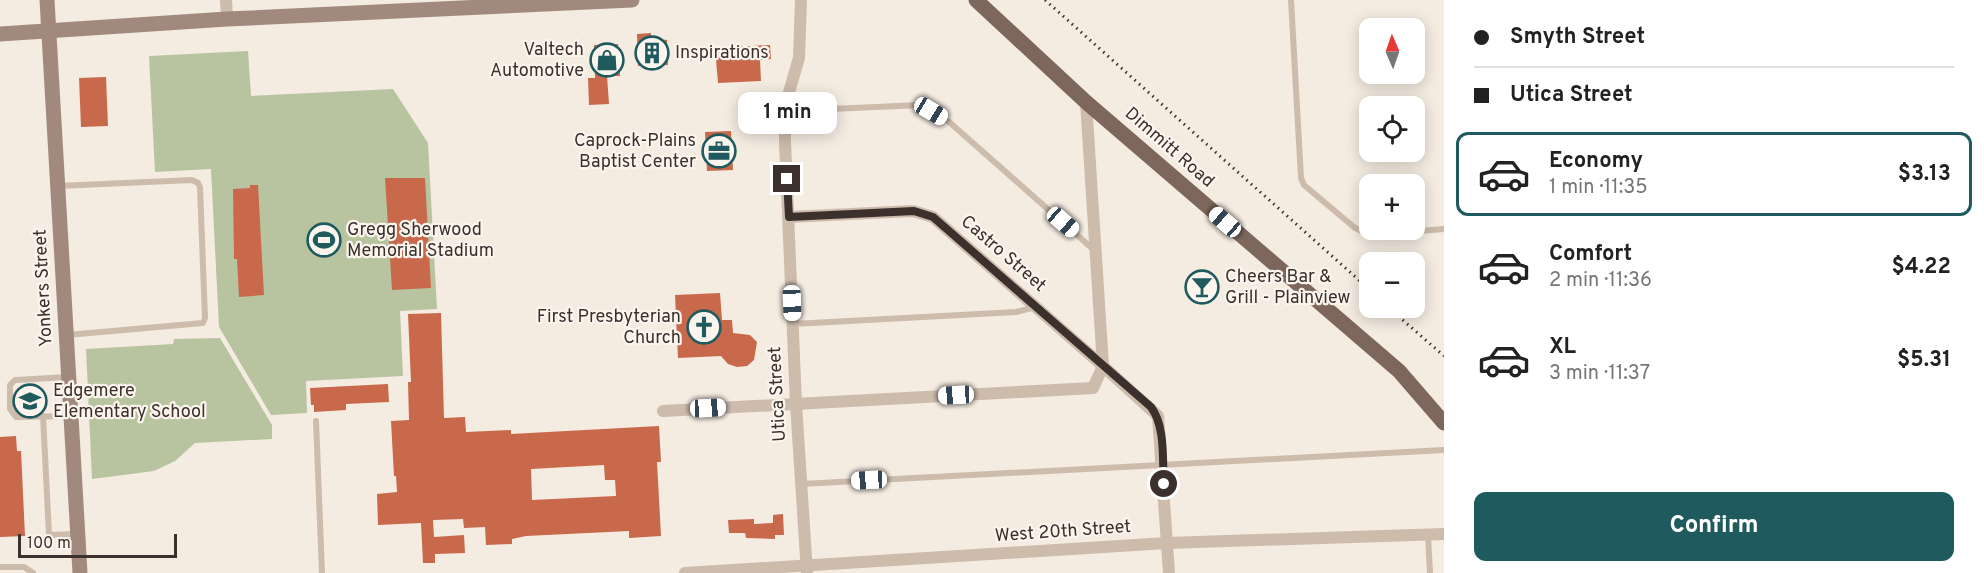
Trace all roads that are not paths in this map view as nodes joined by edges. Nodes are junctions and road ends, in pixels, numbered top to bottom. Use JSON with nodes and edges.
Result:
{"nodes":[{"id":1,"x":47,"y":0,"type":"edge"},
{"id":2,"x":226,"y":0,"type":"edge"},
{"id":3,"x":632,"y":0,"type":"edge"},
{"id":4,"x":801,"y":0,"type":"edge"},
{"id":5,"x":976,"y":0,"type":"edge"},
{"id":6,"x":1290,"y":0,"type":"edge"},
{"id":7,"x":494,"y":3,"type":"edge"},
{"id":8,"x":523,"y":3,"type":"edge"},
{"id":9,"x":227,"y":20,"type":"junction"},
{"id":10,"x":49,"y":30,"type":"junction"},
{"id":11,"x":0,"y":34,"type":"edge"},
{"id":12,"x":1086,"y":102,"type":"junction"},
{"id":13,"x":785,"y":111,"type":"junction"},
{"id":14,"x":58,"y":186,"type":"junction"},
{"id":15,"x":789,"y":217,"type":"junction"},
{"id":16,"x":1444,"y":230,"type":"edge"},
{"id":17,"x":1096,"y":251,"type":"junction"},
{"id":18,"x":1036,"y":307,"type":"junction"},
{"id":19,"x":793,"y":324,"type":"junction"},
{"id":20,"x":66,"y":335,"type":"junction"},
{"id":21,"x":1103,"y":366,"type":"junction"},
{"id":22,"x":69,"y":377,"type":"junction"},
{"id":23,"x":796,"y":404,"type":"junction"},
{"id":24,"x":663,"y":411,"type":"dead end"},
{"id":25,"x":43,"y":416,"type":"junction"},
{"id":26,"x":71,"y":416,"type":"junction"},
{"id":27,"x":316,"y":421,"type":"dead end"},
{"id":28,"x":1444,"y":423,"type":"edge"},
{"id":29,"x":1444,"y":450,"type":"edge"},
{"id":30,"x":1162,"y":465,"type":"junction"},
{"id":31,"x":801,"y":484,"type":"junction"},
{"id":32,"x":1428,"y":533,"type":"junction"},
{"id":33,"x":77,"y":534,"type":"junction"},
{"id":34,"x":1444,"y":534,"type":"edge"},
{"id":35,"x":1167,"y":543,"type":"junction"},
{"id":36,"x":0,"y":567,"type":"edge"},
{"id":37,"x":807,"y":570,"type":"edge"},
{"id":38,"x":33,"y":573,"type":"edge"},
{"id":39,"x":80,"y":573,"type":"edge"},
{"id":40,"x":322,"y":573,"type":"edge"},
{"id":41,"x":685,"y":573,"type":"edge"},
{"id":42,"x":1169,"y":573,"type":"edge"},
{"id":43,"x":1430,"y":573,"type":"edge"}],
"edges":[{"from":1,"to":10,"type":"main road","name":"Yonkers Street"},
{"from":2,"to":9,"type":"street"},
{"from":3,"to":8,"type":"main road"},
{"from":4,"to":13,"type":"street","name":"Utica Street"},
{"from":5,"to":12,"type":"main road","name":"Dimmitt Road"},
{"from":6,"to":16,"type":"lane"},
{"from":7,"to":8,"type":"main road"},
{"from":7,"to":9,"type":"main road"},
{"from":9,"to":10,"type":"main road"},
{"from":10,"to":11,"type":"main road"},
{"from":10,"to":14,"type":"main road","name":"Yonkers Street"},
{"from":12,"to":17,"type":"street"},
{"from":12,"to":28,"type":"main road","name":"Dimmitt Road"},
{"from":13,"to":15,"type":"street","name":"Utica Street"},
{"from":13,"to":17,"type":"lane"},
{"from":14,"to":20,"type":"main road","name":"Yonkers Street"},
{"from":14,"to":20,"type":"lane"},
{"from":15,"to":18,"type":"street","name":"Castro Street"},
{"from":15,"to":19,"type":"street","name":"Utica Street"},
{"from":17,"to":21,"type":"street"},
{"from":18,"to":19,"type":"lane"},
{"from":18,"to":21,"type":"street","name":"Castro Street"},
{"from":19,"to":23,"type":"street","name":"Utica Street"},
{"from":20,"to":22,"type":"main road","name":"Yonkers Street"},
{"from":21,"to":23,"type":"street"},
{"from":21,"to":30,"type":"street","name":"Castro Street"},
{"from":22,"to":25,"type":"lane"},
{"from":22,"to":26,"type":"main road","name":"Yonkers Street"},
{"from":23,"to":24,"type":"street"},
{"from":23,"to":31,"type":"street","name":"Utica Street"},
{"from":25,"to":26,"type":"lane"},
{"from":25,"to":33,"type":"lane"},
{"from":26,"to":33,"type":"main road","name":"Yonkers Street"},
{"from":27,"to":40,"type":"lane"},
{"from":29,"to":30,"type":"lane"},
{"from":30,"to":31,"type":"lane"},
{"from":30,"to":35,"type":"street","name":"Castro Street"},
{"from":31,"to":37,"type":"street","name":"Utica Street"},
{"from":32,"to":34,"type":"street","name":"West 20th Street"},
{"from":32,"to":35,"type":"street","name":"West 20th Street"},
{"from":32,"to":43,"type":"lane"},
{"from":33,"to":39,"type":"main road","name":"Yonkers Street"},
{"from":35,"to":37,"type":"street","name":"West 20th Street"},
{"from":35,"to":42,"type":"street","name":"Castro Street"},
{"from":36,"to":38,"type":"lane"},
{"from":37,"to":41,"type":"street","name":"West 20th Street"}]}
